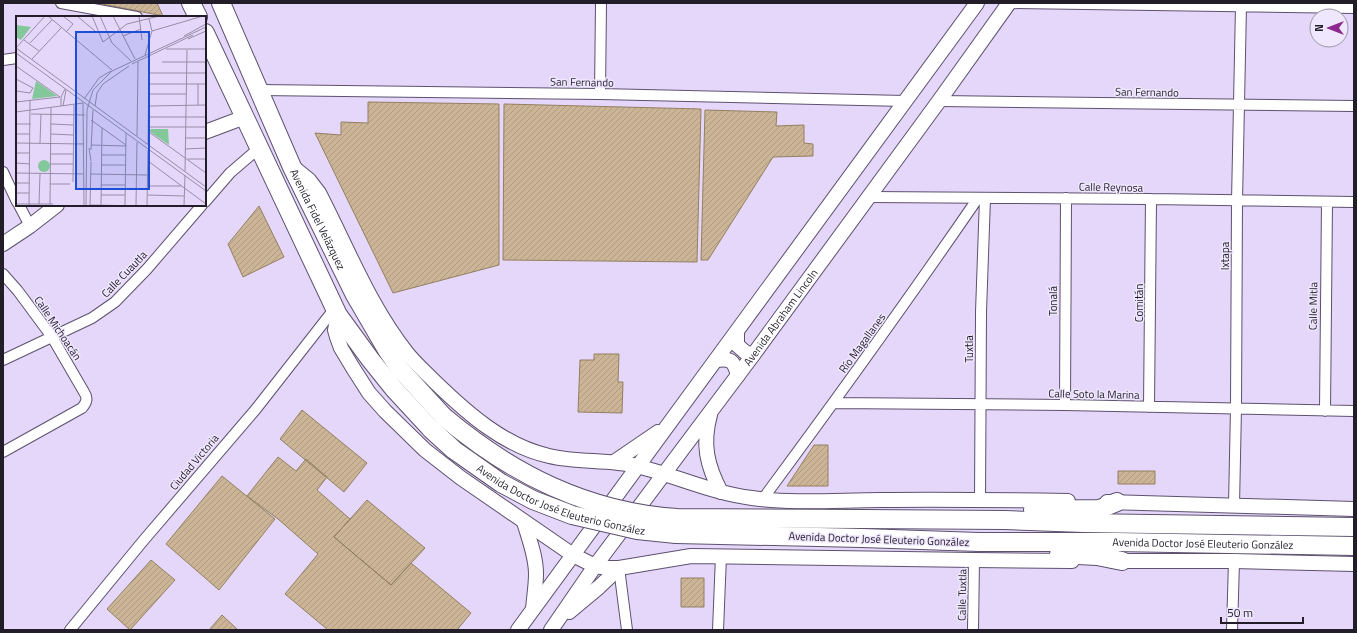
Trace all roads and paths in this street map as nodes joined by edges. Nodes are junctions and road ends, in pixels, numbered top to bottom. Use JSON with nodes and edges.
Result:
{"nodes":[{"id":1,"x":61,"y":3,"type":"edge"},
{"id":2,"x":191,"y":3,"type":"edge"},
{"id":3,"x":221,"y":3,"type":"edge"},
{"id":4,"x":601,"y":3,"type":"edge"},
{"id":5,"x":977,"y":3,"type":"edge"},
{"id":6,"x":1009,"y":3,"type":"edge"},
{"id":7,"x":1121,"y":4,"type":"edge"},
{"id":8,"x":1241,"y":6,"type":"junction"},
{"id":9,"x":1331,"y":6,"type":"edge"},
{"id":10,"x":1354,"y":8,"type":"edge"},
{"id":11,"x":132,"y":16,"type":"edge"},
{"id":12,"x":198,"y":16,"type":"edge"},
{"id":13,"x":206,"y":35,"type":"edge"},
{"id":14,"x":16,"y":58,"type":"edge"},
{"id":15,"x":3,"y":60,"type":"edge"},
{"id":16,"x":259,"y":90,"type":"junction"},
{"id":17,"x":600,"y":94,"type":"junction"},
{"id":18,"x":905,"y":101,"type":"junction"},
{"id":19,"x":939,"y":101,"type":"junction"},
{"id":20,"x":1239,"y":105,"type":"junction"},
{"id":21,"x":1354,"y":106,"type":"edge"},
{"id":22,"x":244,"y":117,"type":"junction"},
{"id":23,"x":206,"y":132,"type":"edge"},
{"id":24,"x":259,"y":148,"type":"junction"},
{"id":25,"x":292,"y":167,"type":"junction"},
{"id":26,"x":3,"y":172,"type":"edge"},
{"id":27,"x":868,"y":197,"type":"junction"},
{"id":28,"x":982,"y":198,"type":"junction"},
{"id":29,"x":1066,"y":198,"type":"junction"},
{"id":30,"x":1151,"y":199,"type":"junction"},
{"id":31,"x":16,"y":200,"type":"edge"},
{"id":32,"x":206,"y":201,"type":"edge"},
{"id":33,"x":1237,"y":201,"type":"junction"},
{"id":34,"x":1327,"y":202,"type":"junction"},
{"id":35,"x":1354,"y":202,"type":"edge"},
{"id":36,"x":20,"y":206,"type":"edge"},
{"id":37,"x":55,"y":206,"type":"edge"},
{"id":38,"x":201,"y":206,"type":"edge"},
{"id":39,"x":30,"y":226,"type":"junction"},
{"id":40,"x":3,"y":244,"type":"edge"},
{"id":41,"x":3,"y":274,"type":"edge"},
{"id":42,"x":337,"y":312,"type":"junction"},
{"id":43,"x":737,"y":332,"type":"junction"},
{"id":44,"x":52,"y":337,"type":"junction"},
{"id":45,"x":753,"y":355,"type":"junction"},
{"id":46,"x":3,"y":360,"type":"edge"},
{"id":47,"x":716,"y":360,"type":"junction"},
{"id":48,"x":738,"y":375,"type":"junction"},
{"id":49,"x":834,"y":403,"type":"junction"},
{"id":50,"x":981,"y":404,"type":"junction"},
{"id":51,"x":1065,"y":405,"type":"junction"},
{"id":52,"x":1149,"y":407,"type":"junction"},
{"id":53,"x":1236,"y":408,"type":"junction"},
{"id":54,"x":712,"y":409,"type":"junction"},
{"id":55,"x":1325,"y":411,"type":"junction"},
{"id":56,"x":1354,"y":411,"type":"edge"},
{"id":57,"x":444,"y":417,"type":"joint"},
{"id":58,"x":668,"y":425,"type":"junction"},
{"id":59,"x":431,"y":429,"type":"joint"},
{"id":60,"x":3,"y":452,"type":"edge"},
{"id":61,"x":614,"y":462,"type":"junction"},
{"id":62,"x":638,"y":466,"type":"junction"},
{"id":63,"x":664,"y":475,"type":"junction"},
{"id":64,"x":720,"y":492,"type":"junction"},
{"id":65,"x":762,"y":500,"type":"junction"},
{"id":66,"x":980,"y":500,"type":"junction"},
{"id":67,"x":1117,"y":502,"type":"junction"},
{"id":68,"x":1234,"y":506,"type":"junction"},
{"id":69,"x":1354,"y":509,"type":"edge"},
{"id":70,"x":1005,"y":520,"type":"junction"},
{"id":71,"x":524,"y":522,"type":"junction"},
{"id":72,"x":1354,"y":527,"type":"edge"},
{"id":73,"x":979,"y":542,"type":"junction"},
{"id":74,"x":1354,"y":546,"type":"edge"},
{"id":75,"x":573,"y":555,"type":"junction"},
{"id":76,"x":721,"y":556,"type":"junction"},
{"id":77,"x":974,"y":560,"type":"junction"},
{"id":78,"x":1122,"y":560,"type":"junction"},
{"id":79,"x":1234,"y":560,"type":"junction"},
{"id":80,"x":1354,"y":564,"type":"edge"},
{"id":81,"x":595,"y":566,"type":"junction"},
{"id":82,"x":619,"y":568,"type":"junction"},
{"id":83,"x":533,"y":609,"type":"junction"},
{"id":84,"x":554,"y":626,"type":"edge"},
{"id":85,"x":70,"y":630,"type":"edge"},
{"id":86,"x":518,"y":630,"type":"edge"},
{"id":87,"x":627,"y":630,"type":"edge"},
{"id":88,"x":718,"y":630,"type":"edge"},
{"id":89,"x":973,"y":630,"type":"edge"},
{"id":90,"x":1232,"y":630,"type":"edge"}],
"edges":[{"from":1,"to":11,"type":"street"},
{"from":2,"to":12,"type":"highway"},
{"from":3,"to":16,"type":"highway","name":"Avenida Fidel Velázquez"},
{"from":4,"to":17,"type":"street"},
{"from":5,"to":18,"type":"street"},
{"from":6,"to":7,"type":"street"},
{"from":6,"to":19,"type":"street","name":"Avenida Abraham Lincoln"},
{"from":7,"to":8,"type":"street"},
{"from":8,"to":9,"type":"street"},
{"from":8,"to":20,"type":"street","name":"Ixtapa"},
{"from":9,"to":10,"type":"street"},
{"from":13,"to":22,"type":"highway","name":"Avenida Fidel Velázquez"},
{"from":14,"to":15,"type":"street"},
{"from":16,"to":17,"type":"street","name":"San Fernando"},
{"from":16,"to":25,"type":"highway","name":"Avenida Fidel Velázquez"},
{"from":17,"to":18,"type":"street","name":"San Fernando"},
{"from":18,"to":43,"type":"street"},
{"from":19,"to":20,"type":"street","name":"San Fernando"},
{"from":19,"to":27,"type":"street","name":"Avenida Abraham Lincoln"},
{"from":20,"to":21,"type":"street","name":"San Fernando"},
{"from":20,"to":33,"type":"street","name":"Ixtapa"},
{"from":22,"to":23,"type":"street"},
{"from":22,"to":24,"type":"highway","name":"Avenida Fidel Velázquez"},
{"from":24,"to":32,"type":"street"},
{"from":24,"to":42,"type":"highway","name":"Avenida Fidel Velázquez"},
{"from":25,"to":57,"type":"highway","name":"Avenida Fidel Velázquez"},
{"from":25,"to":61,"type":"street"},
{"from":26,"to":31,"type":"street"},
{"from":27,"to":28,"type":"street","name":"Calle Reynosa"},
{"from":27,"to":45,"type":"street","name":"Avenida Abraham Lincoln"},
{"from":28,"to":29,"type":"street","name":"Calle Reynosa"},
{"from":28,"to":49,"type":"street","name":"Río Magallanes"},
{"from":28,"to":50,"type":"street","name":"Tuxtla"},
{"from":29,"to":30,"type":"street","name":"Calle Reynosa"},
{"from":29,"to":51,"type":"street","name":"Tonalá"},
{"from":30,"to":33,"type":"street","name":"Calle Reynosa"},
{"from":30,"to":52,"type":"street","name":"Comitán"},
{"from":33,"to":34,"type":"street","name":"Calle Reynosa"},
{"from":33,"to":53,"type":"street","name":"Ixtapa"},
{"from":34,"to":35,"type":"street","name":"Calle Reynosa"},
{"from":34,"to":55,"type":"street","name":"Calle Mitla"},
{"from":36,"to":39,"type":"street"},
{"from":37,"to":39,"type":"street"},
{"from":38,"to":44,"type":"street","name":"Calle Cuautla"},
{"from":39,"to":40,"type":"street"},
{"from":41,"to":44,"type":"street","name":"Calle Michoacán"},
{"from":42,"to":59,"type":"highway","name":"Avenida Fidel Velázquez"},
{"from":42,"to":71,"type":"street"},
{"from":42,"to":85,"type":"street","name":"Ciudad Victoria"},
{"from":43,"to":45,"type":"street"},
{"from":43,"to":47,"type":"street"},
{"from":44,"to":46,"type":"street","name":"Calle Cuautla"},
{"from":44,"to":60,"type":"street","name":"Calle Michoacán"},
{"from":45,"to":48,"type":"street","name":"Avenida Abraham Lincoln"},
{"from":47,"to":48,"type":"street"},
{"from":47,"to":58,"type":"street"},
{"from":48,"to":54,"type":"street","name":"Avenida Abraham Lincoln"},
{"from":49,"to":50,"type":"street","name":"Calle Soto la Marina"},
{"from":49,"to":65,"type":"street","name":"Río Magallanes"},
{"from":50,"to":51,"type":"street","name":"Calle Soto la Marina"},
{"from":50,"to":66,"type":"street","name":"Tuxtla"},
{"from":51,"to":52,"type":"street","name":"Calle Soto la Marina"},
{"from":52,"to":53,"type":"street","name":"Calle Soto la Marina"},
{"from":53,"to":55,"type":"street","name":"Calle Soto la Marina"},
{"from":53,"to":68,"type":"street","name":"Ixtapa"},
{"from":54,"to":63,"type":"street","name":"Avenida Abraham Lincoln"},
{"from":54,"to":64,"type":"street"},
{"from":55,"to":56,"type":"street","name":"Calle Soto la Marina"},
{"from":57,"to":70,"type":"highway","name":"Avenida Doctor José Eleuterio González","bridge":true},
{"from":58,"to":61,"type":"street"},
{"from":58,"to":62,"type":"street"},
{"from":59,"to":73,"type":"highway","name":"Avenida Doctor José Eleuterio González","bridge":true},
{"from":61,"to":62,"type":"street"},
{"from":62,"to":63,"type":"street"},
{"from":62,"to":75,"type":"street"},
{"from":63,"to":64,"type":"street"},
{"from":63,"to":81,"type":"street","name":"Avenida Abraham Lincoln"},
{"from":64,"to":65,"type":"street"},
{"from":65,"to":66,"type":"street"},
{"from":66,"to":67,"type":"street"},
{"from":67,"to":68,"type":"street"},
{"from":67,"to":70,"type":"highway"},
{"from":68,"to":69,"type":"street"},
{"from":70,"to":72,"type":"highway","name":"Avenida Doctor José Eleuterio González"},
{"from":71,"to":75,"type":"street"},
{"from":71,"to":83,"type":"street"},
{"from":73,"to":74,"type":"highway","name":"Avenida Doctor José Eleuterio González"},
{"from":73,"to":78,"type":"highway"},
{"from":75,"to":81,"type":"street"},
{"from":75,"to":83,"type":"street"},
{"from":76,"to":77,"type":"street"},
{"from":76,"to":82,"type":"street"},
{"from":76,"to":88,"type":"street"},
{"from":77,"to":78,"type":"street"},
{"from":77,"to":89,"type":"street","name":"Calle Tuxtla"},
{"from":78,"to":79,"type":"street"},
{"from":79,"to":80,"type":"street"},
{"from":79,"to":90,"type":"street"},
{"from":81,"to":82,"type":"street"},
{"from":81,"to":84,"type":"street","name":"Avenida Abraham Lincoln"},
{"from":82,"to":84,"type":"street"},
{"from":82,"to":87,"type":"street"},
{"from":83,"to":86,"type":"street"}]}
